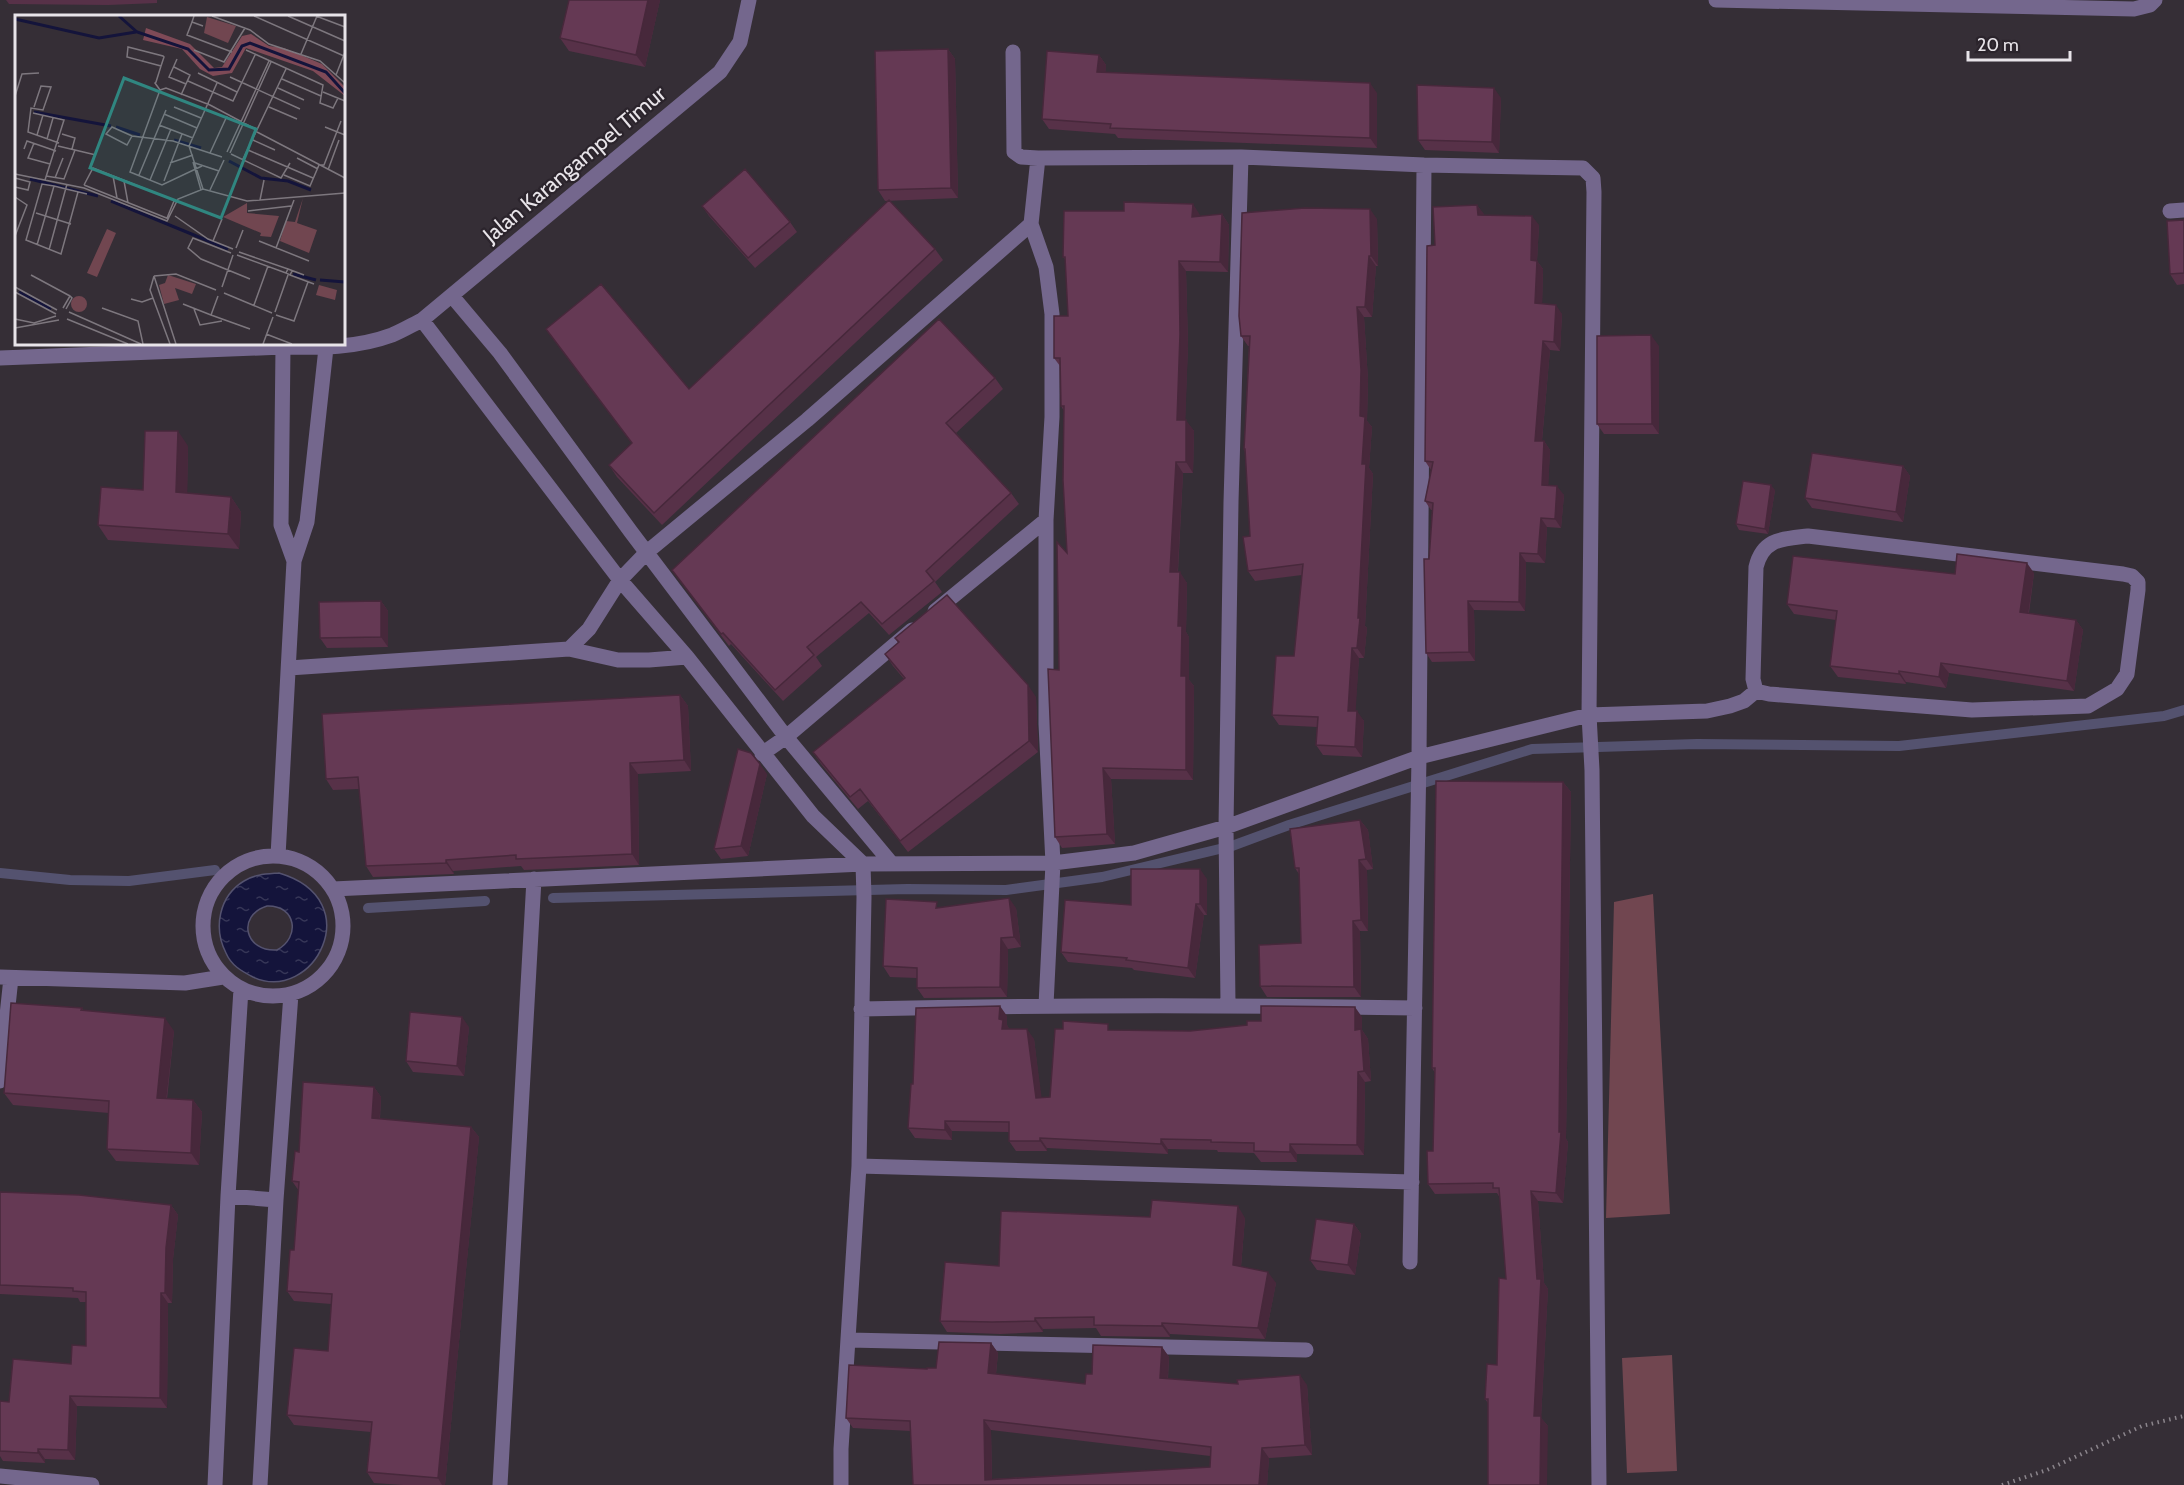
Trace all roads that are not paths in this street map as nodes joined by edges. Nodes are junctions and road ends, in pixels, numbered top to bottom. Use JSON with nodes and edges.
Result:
{"nodes":[{"id":1,"x":1716,"y":0,"type":"edge"},
{"id":2,"x":2155,"y":0,"type":"edge"},
{"id":3,"x":752,"y":1,"type":"edge"},
{"id":4,"x":1805,"y":1,"type":"edge"},
{"id":5,"x":1013,"y":52,"type":"dead end"},
{"id":6,"x":1241,"y":157,"type":"junction"},
{"id":7,"x":1038,"y":158,"type":"junction"},
{"id":8,"x":1424,"y":165,"type":"junction"},
{"id":9,"x":1030,"y":224,"type":"junction"},
{"id":10,"x":452,"y":296,"type":"junction"},
{"id":11,"x":422,"y":320,"type":"junction"},
{"id":12,"x":283,"y":347,"type":"junction"},
{"id":13,"x":326,"y":348,"type":"junction"},
{"id":14,"x":0,"y":358,"type":"edge"},
{"id":15,"x":1046,"y":520,"type":"junction"},
{"id":16,"x":647,"y":552,"type":"junction"},
{"id":17,"x":294,"y":561,"type":"junction"},
{"id":18,"x":620,"y":580,"type":"junction"},
{"id":19,"x":569,"y":649,"type":"junction"},
{"id":20,"x":687,"y":657,"type":"junction"},
{"id":21,"x":289,"y":668,"type":"junction"},
{"id":22,"x":1756,"y":692,"type":"junction"},
{"id":23,"x":1589,"y":715,"type":"junction"},
{"id":24,"x":786,"y":737,"type":"junction"},
{"id":25,"x":762,"y":754,"type":"junction"},
{"id":26,"x":1419,"y":757,"type":"junction"},
{"id":27,"x":1227,"y":831,"type":"junction"},
{"id":28,"x":278,"y":856,"type":"junction"},
{"id":29,"x":892,"y":864,"type":"junction"},
{"id":30,"x":1053,"y":864,"type":"junction"},
{"id":31,"x":863,"y":866,"type":"junction"},
{"id":32,"x":534,"y":879,"type":"junction"},
{"id":33,"x":333,"y":890,"type":"junction"},
{"id":34,"x":5,"y":977,"type":"edge"},
{"id":35,"x":223,"y":977,"type":"junction"},
{"id":36,"x":241,"y":989,"type":"junction"},
{"id":37,"x":291,"y":994,"type":"junction"},
{"id":38,"x":1046,"y":1005,"type":"junction"},
{"id":39,"x":1228,"y":1005,"type":"junction"},
{"id":40,"x":1416,"y":1008,"type":"junction"},
{"id":41,"x":861,"y":1009,"type":"junction"},
{"id":42,"x":0,"y":1081,"type":"edge"},
{"id":43,"x":859,"y":1166,"type":"junction"},
{"id":44,"x":1412,"y":1182,"type":"junction"},
{"id":45,"x":228,"y":1196,"type":"junction"},
{"id":46,"x":276,"y":1200,"type":"junction"},
{"id":47,"x":1410,"y":1262,"type":"dead end"},
{"id":48,"x":849,"y":1340,"type":"junction"},
{"id":49,"x":1306,"y":1350,"type":"dead end"},
{"id":50,"x":0,"y":1476,"type":"edge"},
{"id":51,"x":92,"y":1485,"type":"edge"},
{"id":52,"x":215,"y":1485,"type":"edge"},
{"id":53,"x":260,"y":1485,"type":"edge"},
{"id":54,"x":500,"y":1485,"type":"edge"},
{"id":55,"x":841,"y":1485,"type":"edge"},
{"id":56,"x":1599,"y":1485,"type":"edge"}],
"edges":[{"from":1,"to":4,"type":"street"},
{"from":2,"to":4,"type":"street"},
{"from":3,"to":10,"type":"street","name":"Jalan Karangampel Timur"},
{"from":5,"to":7,"type":"street"},
{"from":6,"to":7,"type":"street"},
{"from":6,"to":8,"type":"street"},
{"from":6,"to":27,"type":"street"},
{"from":7,"to":9,"type":"street"},
{"from":8,"to":23,"type":"street"},
{"from":8,"to":26,"type":"street"},
{"from":9,"to":15,"type":"street"},
{"from":9,"to":16,"type":"street"},
{"from":10,"to":11,"type":"street","name":"Jalan Karangampel Timur"},
{"from":10,"to":16,"type":"street"},
{"from":11,"to":13,"type":"street","name":"Jalan Karangampel Timur"},
{"from":11,"to":18,"type":"street"},
{"from":12,"to":13,"type":"street","name":"Jalan Karangampel Timur"},
{"from":12,"to":14,"type":"street","name":"Jalan Karangampel Timur"},
{"from":12,"to":17,"type":"street"},
{"from":13,"to":17,"type":"street"},
{"from":15,"to":24,"type":"street"},
{"from":15,"to":30,"type":"street"},
{"from":16,"to":18,"type":"street"},
{"from":16,"to":24,"type":"street"},
{"from":17,"to":21,"type":"street"},
{"from":18,"to":19,"type":"street"},
{"from":18,"to":20,"type":"street"},
{"from":19,"to":20,"type":"street"},
{"from":19,"to":21,"type":"street"},
{"from":20,"to":25,"type":"street"},
{"from":21,"to":28,"type":"street"},
{"from":22,"to":22,"type":"street"},
{"from":22,"to":23,"type":"street"},
{"from":23,"to":26,"type":"street"},
{"from":23,"to":56,"type":"street"},
{"from":24,"to":25,"type":"street"},
{"from":24,"to":29,"type":"street"},
{"from":25,"to":31,"type":"street"},
{"from":26,"to":27,"type":"street"},
{"from":26,"to":40,"type":"street"},
{"from":27,"to":30,"type":"street"},
{"from":27,"to":39,"type":"street"},
{"from":28,"to":33,"type":"street"},
{"from":28,"to":35,"type":"street"},
{"from":29,"to":30,"type":"street"},
{"from":29,"to":31,"type":"street"},
{"from":30,"to":38,"type":"street"},
{"from":31,"to":32,"type":"street"},
{"from":31,"to":41,"type":"street"},
{"from":32,"to":33,"type":"street"},
{"from":32,"to":54,"type":"street"},
{"from":33,"to":37,"type":"street"},
{"from":34,"to":35,"type":"street"},
{"from":34,"to":42,"type":"street"},
{"from":35,"to":36,"type":"street"},
{"from":36,"to":37,"type":"street"},
{"from":36,"to":45,"type":"street"},
{"from":37,"to":46,"type":"street"},
{"from":38,"to":39,"type":"street"},
{"from":38,"to":41,"type":"street"},
{"from":39,"to":40,"type":"street"},
{"from":40,"to":44,"type":"street"},
{"from":41,"to":43,"type":"street"},
{"from":43,"to":44,"type":"street"},
{"from":43,"to":48,"type":"street"},
{"from":44,"to":47,"type":"street"},
{"from":45,"to":46,"type":"street"},
{"from":45,"to":52,"type":"street"},
{"from":46,"to":53,"type":"street"},
{"from":48,"to":49,"type":"street"},
{"from":48,"to":55,"type":"street"},
{"from":50,"to":51,"type":"street"}]}
